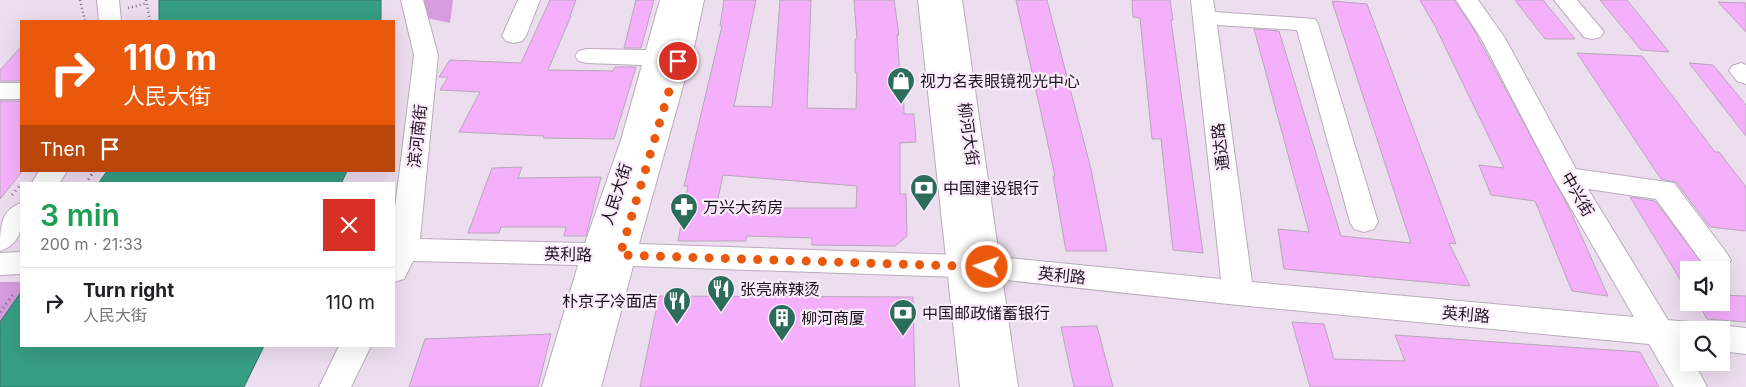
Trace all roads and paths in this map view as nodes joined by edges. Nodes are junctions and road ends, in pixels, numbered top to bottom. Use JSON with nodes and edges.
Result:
{"nodes":[{"id":1,"x":80,"y":0,"type":"edge"},
{"id":2,"x":412,"y":0,"type":"edge"},
{"id":3,"x":529,"y":0,"type":"edge"},
{"id":4,"x":671,"y":0,"type":"edge"},
{"id":5,"x":693,"y":0,"type":"edge"},
{"id":6,"x":929,"y":0,"type":"edge"},
{"id":7,"x":951,"y":0,"type":"edge"},
{"id":8,"x":1467,"y":0,"type":"edge"},
{"id":9,"x":1565,"y":0,"type":"edge"},
{"id":10,"x":147,"y":2,"type":"edge"},
{"id":11,"x":1203,"y":9,"type":"edge"},
{"id":12,"x":113,"y":10,"type":"edge"},
{"id":13,"x":85,"y":20,"type":"edge"},
{"id":14,"x":150,"y":20,"type":"edge"},
{"id":15,"x":1592,"y":32,"type":"dead end"},
{"id":16,"x":514,"y":36,"type":"dead end"},
{"id":17,"x":587,"y":56,"type":"dead end"},
{"id":18,"x":656,"y":58,"type":"junction"},
{"id":19,"x":0,"y":91,"type":"edge"},
{"id":20,"x":20,"y":91,"type":"edge"},
{"id":21,"x":53,"y":172,"type":"edge"},
{"id":22,"x":1567,"y":177,"type":"junction"},
{"id":23,"x":46,"y":182,"type":"edge"},
{"id":24,"x":20,"y":214,"type":"edge"},
{"id":25,"x":1364,"y":222,"type":"dead end"},
{"id":26,"x":0,"y":240,"type":"edge"},
{"id":27,"x":608,"y":255,"type":"junction"},
{"id":28,"x":397,"y":257,"type":"edge"},
{"id":29,"x":1716,"y":260,"type":"dead end"},
{"id":30,"x":20,"y":263,"type":"edge"},
{"id":31,"x":0,"y":264,"type":"edge"},
{"id":32,"x":975,"y":266,"type":"junction"},
{"id":33,"x":15,"y":292,"type":"dead end"},
{"id":34,"x":1238,"y":293,"type":"junction"},
{"id":35,"x":0,"y":312,"type":"edge"},
{"id":36,"x":1659,"y":331,"type":"junction"},
{"id":37,"x":1680,"y":334,"type":"edge"},
{"id":38,"x":1730,"y":339,"type":"edge"},
{"id":39,"x":1746,"y":341,"type":"edge"},
{"id":40,"x":355,"y":347,"type":"edge"},
{"id":41,"x":335,"y":387,"type":"edge"},
{"id":42,"x":558,"y":387,"type":"edge"},
{"id":43,"x":585,"y":387,"type":"edge"},
{"id":44,"x":976,"y":387,"type":"edge"},
{"id":45,"x":1002,"y":387,"type":"edge"},
{"id":46,"x":1691,"y":387,"type":"edge"}],
"edges":[{"from":1,"to":13,"type":"path"},
{"from":2,"to":28,"type":"street","name":"滨河南街"},
{"from":3,"to":16,"type":"street"},
{"from":4,"to":18,"type":"street","name":"人民大街"},
{"from":5,"to":27,"type":"street","name":"人民大街"},
{"from":6,"to":32,"type":"street","name":"柳河大街"},
{"from":7,"to":32,"type":"street","name":"柳河大街"},
{"from":8,"to":22,"type":"street","name":"中兴街"},
{"from":9,"to":15,"type":"street"},
{"from":10,"to":12,"type":"path"},
{"from":10,"to":14,"type":"path"},
{"from":11,"to":25,"type":"street"},
{"from":11,"to":34,"type":"street","name":"通达路"},
{"from":17,"to":18,"type":"street"},
{"from":18,"to":27,"type":"street","name":"人民大街"},
{"from":19,"to":20,"type":"street"},
{"from":21,"to":23,"type":"street"},
{"from":22,"to":29,"type":"street"},
{"from":22,"to":36,"type":"street","name":"中兴街"},
{"from":24,"to":26,"type":"street"},
{"from":27,"to":28,"type":"street","name":"英利路"},
{"from":27,"to":32,"type":"street","name":"英利路"},
{"from":27,"to":42,"type":"street","name":"人民大街"},
{"from":27,"to":43,"type":"street","name":"人民大街"},
{"from":30,"to":31,"type":"street"},
{"from":32,"to":34,"type":"street","name":"英利路"},
{"from":32,"to":44,"type":"street","name":"柳河大街"},
{"from":32,"to":45,"type":"street","name":"柳河大街"},
{"from":33,"to":35,"type":"path"},
{"from":34,"to":36,"type":"street","name":"英利路"},
{"from":36,"to":37,"type":"street","name":"英利路"},
{"from":36,"to":46,"type":"street","name":"中兴街"},
{"from":38,"to":39,"type":"street"},
{"from":40,"to":41,"type":"street"}]}
